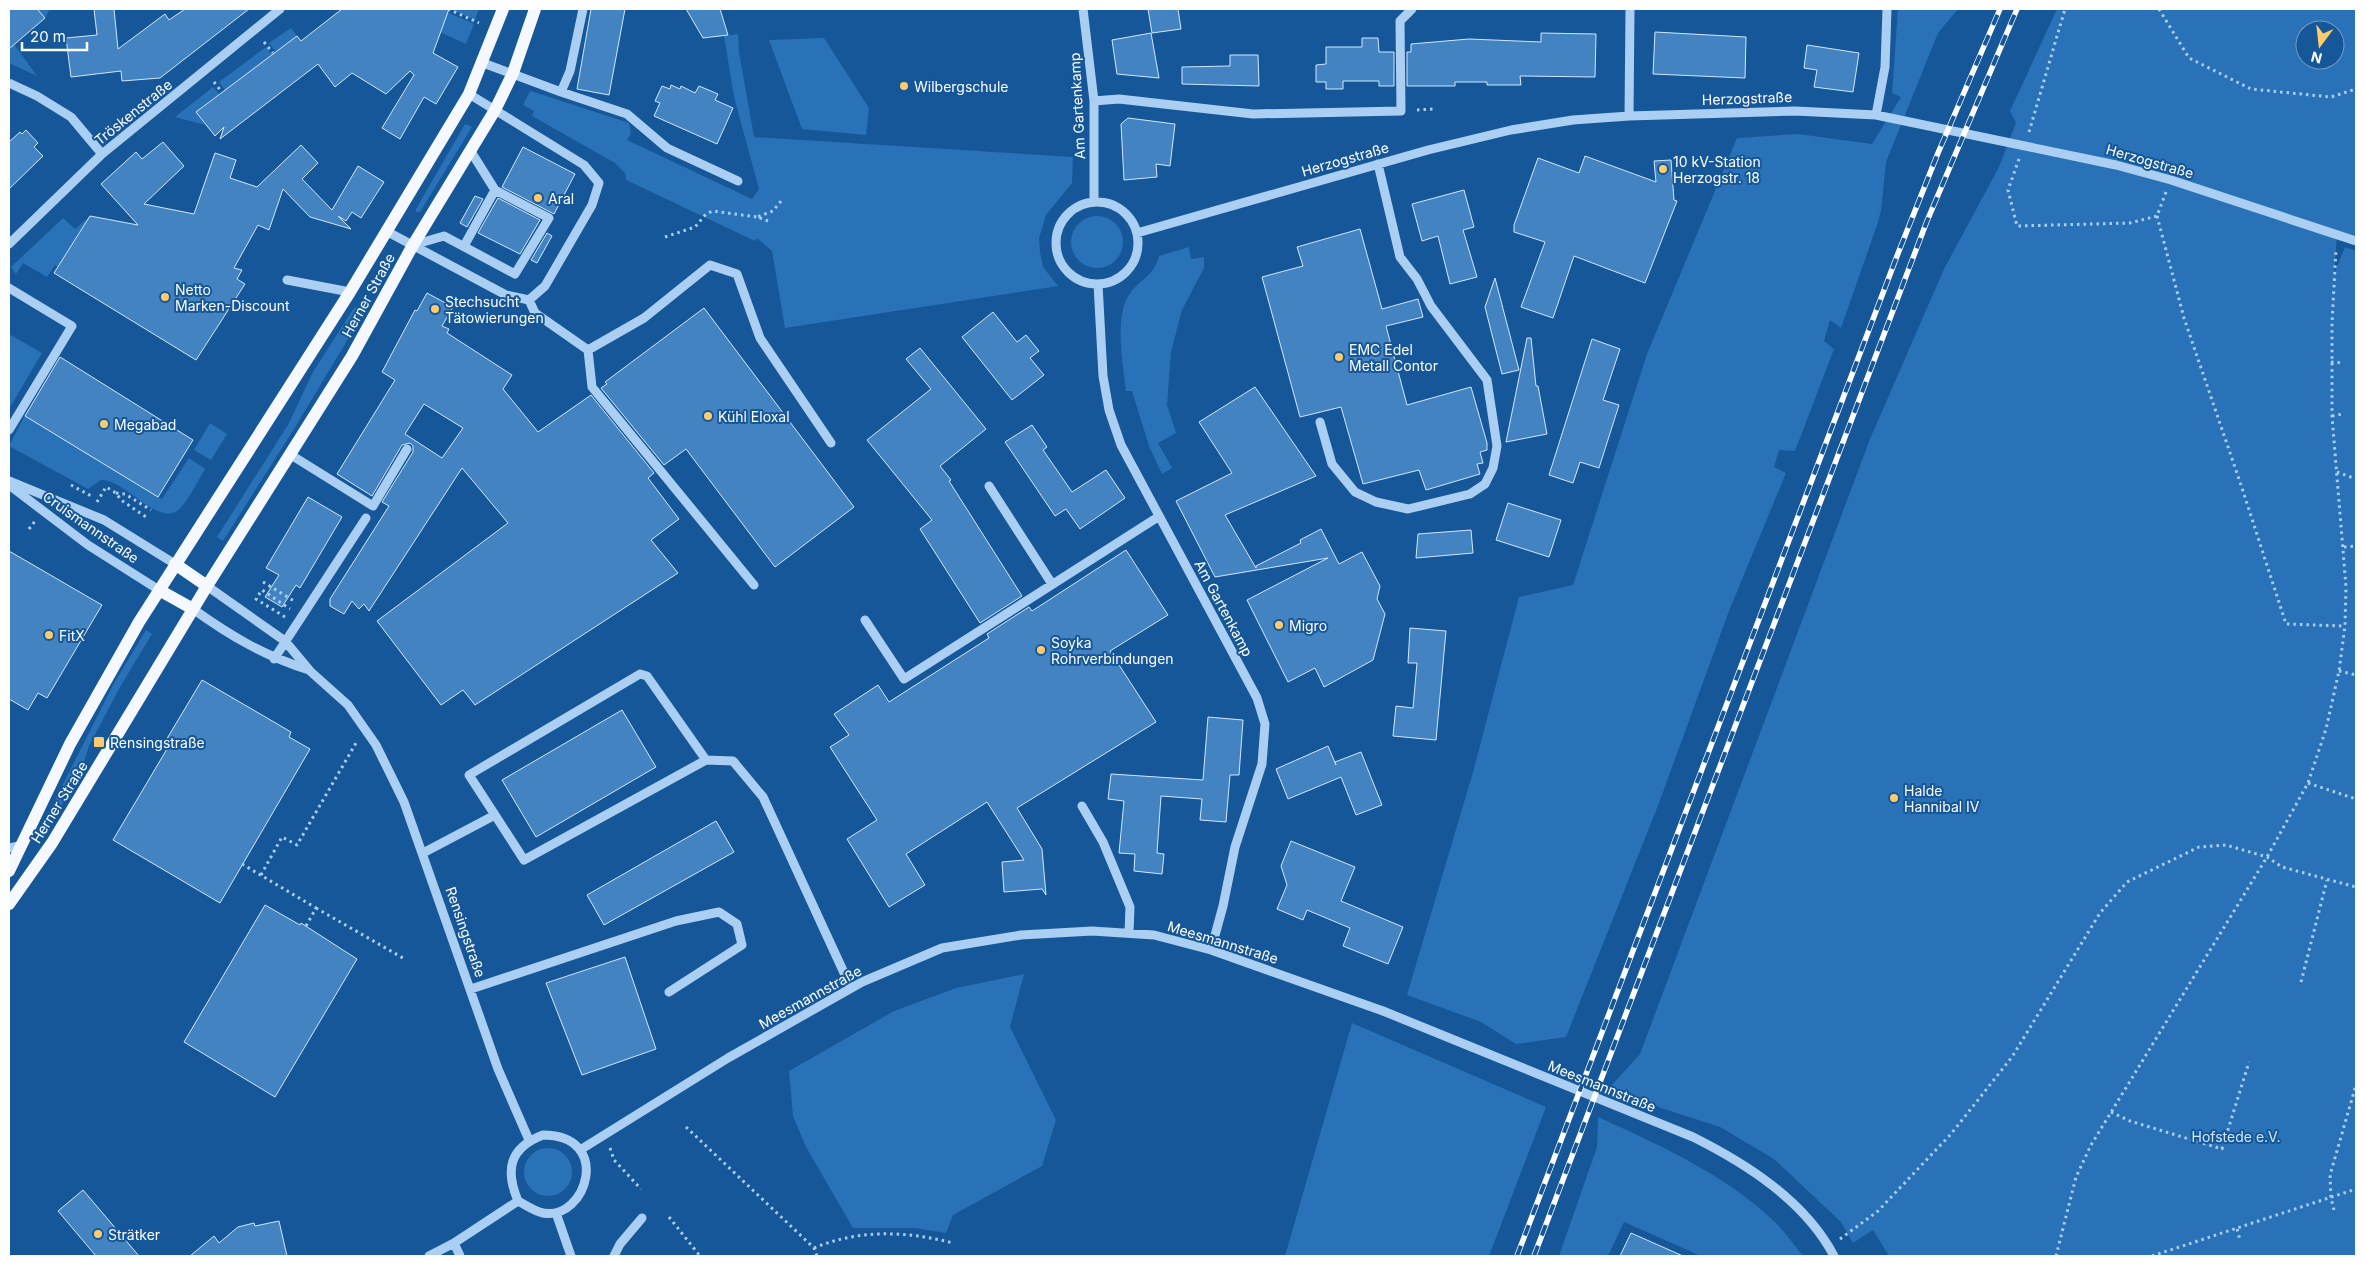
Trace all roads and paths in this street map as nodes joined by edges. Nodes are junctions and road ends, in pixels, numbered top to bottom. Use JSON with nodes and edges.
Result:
{"nodes":[{"id":1,"x":280,"y":9,"type":"edge"},
{"id":2,"x":448,"y":9,"type":"edge"},
{"id":3,"x":503,"y":9,"type":"edge"},
{"id":4,"x":535,"y":9,"type":"edge"},
{"id":5,"x":582,"y":9,"type":"edge"},
{"id":6,"x":1083,"y":9,"type":"edge"},
{"id":7,"x":1412,"y":9,"type":"edge"},
{"id":8,"x":1630,"y":9,"type":"edge"},
{"id":9,"x":1887,"y":9,"type":"edge"},
{"id":10,"x":2065,"y":9,"type":"edge"},
{"id":11,"x":2159,"y":9,"type":"edge"},
{"id":12,"x":496,"y":28,"type":"junction"},
{"id":13,"x":264,"y":42,"type":"dead end"},
{"id":14,"x":273,"y":53,"type":"dead end"},
{"id":15,"x":483,"y":63,"type":"junction"},
{"id":16,"x":512,"y":73,"type":"junction"},
{"id":17,"x":213,"y":81,"type":"dead end"},
{"id":18,"x":9,"y":83,"type":"edge"},
{"id":19,"x":2356,"y":89,"type":"edge"},
{"id":20,"x":221,"y":91,"type":"dead end"},
{"id":21,"x":561,"y":92,"type":"junction"},
{"id":22,"x":469,"y":94,"type":"junction"},
{"id":23,"x":1094,"y":101,"type":"junction"},
{"id":24,"x":494,"y":110,"type":"junction"},
{"id":25,"x":1876,"y":115,"type":"junction"},
{"id":26,"x":1629,"y":116,"type":"junction"},
{"id":27,"x":2032,"y":121,"type":"dead end"},
{"id":28,"x":470,"y":150,"type":"junction"},
{"id":29,"x":102,"y":154,"type":"junction"},
{"id":30,"x":1378,"y":164,"type":"junction"},
{"id":31,"x":2171,"y":180,"type":"junction"},
{"id":32,"x":738,"y":181,"type":"dead end"},
{"id":33,"x":495,"y":190,"type":"junction"},
{"id":34,"x":2008,"y":190,"type":"dead end"},
{"id":35,"x":781,"y":201,"type":"dead end"},
{"id":36,"x":1094,"y":202,"type":"junction"},
{"id":37,"x":2157,"y":216,"type":"junction"},
{"id":38,"x":757,"y":217,"type":"junction"},
{"id":39,"x":768,"y":222,"type":"dead end"},
{"id":40,"x":386,"y":231,"type":"junction"},
{"id":41,"x":1137,"y":233,"type":"junction"},
{"id":42,"x":2337,"y":235,"type":"junction"},
{"id":43,"x":664,"y":237,"type":"dead end"},
{"id":44,"x":2356,"y":240,"type":"edge"},
{"id":45,"x":9,"y":244,"type":"edge"},
{"id":46,"x":413,"y":245,"type":"junction"},
{"id":47,"x":464,"y":246,"type":"junction"},
{"id":48,"x":287,"y":280,"type":"dead end"},
{"id":49,"x":1098,"y":284,"type":"junction"},
{"id":50,"x":9,"y":288,"type":"edge"},
{"id":51,"x":350,"y":292,"type":"junction"},
{"id":52,"x":528,"y":300,"type":"junction"},
{"id":53,"x":588,"y":350,"type":"junction"},
{"id":54,"x":2332,"y":362,"type":"junction"},
{"id":55,"x":2343,"y":363,"type":"dead end"},
{"id":56,"x":2343,"y":414,"type":"dead end"},
{"id":57,"x":2332,"y":416,"type":"junction"},
{"id":58,"x":1320,"y":422,"type":"dead end"},
{"id":59,"x":9,"y":430,"type":"edge"},
{"id":60,"x":831,"y":443,"type":"dead end"},
{"id":61,"x":407,"y":449,"type":"dead end"},
{"id":62,"x":291,"y":455,"type":"junction"},
{"id":63,"x":2337,"y":472,"type":"junction"},
{"id":64,"x":2356,"y":479,"type":"edge"},
{"id":65,"x":9,"y":481,"type":"edge"},
{"id":66,"x":9,"y":485,"type":"edge"},
{"id":67,"x":71,"y":485,"type":"dead end"},
{"id":68,"x":989,"y":486,"type":"dead end"},
{"id":69,"x":116,"y":493,"type":"junction"},
{"id":70,"x":98,"y":500,"type":"junction"},
{"id":71,"x":151,"y":510,"type":"dead end"},
{"id":72,"x":90,"y":514,"type":"junction"},
{"id":73,"x":1158,"y":516,"type":"junction"},
{"id":74,"x":146,"y":517,"type":"dead end"},
{"id":75,"x":366,"y":518,"type":"dead end"},
{"id":76,"x":2356,"y":546,"type":"edge"},
{"id":77,"x":2344,"y":547,"type":"junction"},
{"id":78,"x":175,"y":564,"type":"junction"},
{"id":79,"x":263,"y":582,"type":"dead end"},
{"id":80,"x":1052,"y":584,"type":"junction"},
{"id":81,"x":754,"y":585,"type":"dead end"},
{"id":82,"x":207,"y":586,"type":"junction"},
{"id":83,"x":159,"y":590,"type":"junction"},
{"id":84,"x":289,"y":598,"type":"dead end"},
{"id":85,"x":275,"y":599,"type":"dead end"},
{"id":86,"x":193,"y":610,"type":"junction"},
{"id":87,"x":865,"y":620,"type":"dead end"},
{"id":88,"x":296,"y":625,"type":"junction"},
{"id":89,"x":2345,"y":626,"type":"junction"},
{"id":90,"x":285,"y":641,"type":"junction"},
{"id":91,"x":274,"y":659,"type":"junction"},
{"id":92,"x":310,"y":670,"type":"junction"},
{"id":93,"x":2339,"y":671,"type":"junction"},
{"id":94,"x":2356,"y":675,"type":"edge"},
{"id":95,"x":364,"y":727,"type":"junction"},
{"id":96,"x":706,"y":760,"type":"junction"},
{"id":97,"x":2308,"y":783,"type":"junction"},
{"id":98,"x":2356,"y":799,"type":"edge"},
{"id":99,"x":1082,"y":806,"type":"dead end"},
{"id":100,"x":495,"y":815,"type":"junction"},
{"id":101,"x":14,"y":847,"type":"edge"},
{"id":102,"x":423,"y":853,"type":"junction"},
{"id":103,"x":2267,"y":857,"type":"junction"},
{"id":104,"x":242,"y":864,"type":"dead end"},
{"id":105,"x":9,"y":871,"type":"edge"},
{"id":106,"x":261,"y":875,"type":"junction"},
{"id":107,"x":2327,"y":880,"type":"junction"},
{"id":108,"x":2356,"y":887,"type":"edge"},
{"id":109,"x":9,"y":904,"type":"edge"},
{"id":110,"x":316,"y":908,"type":"junction"},
{"id":111,"x":306,"y":926,"type":"dead end"},
{"id":112,"x":1129,"y":934,"type":"junction"},
{"id":113,"x":1210,"y":950,"type":"junction"},
{"id":114,"x":403,"y":958,"type":"dead end"},
{"id":115,"x":2301,"y":982,"type":"dead end"},
{"id":116,"x":851,"y":988,"type":"junction"},
{"id":117,"x":471,"y":989,"type":"junction"},
{"id":118,"x":669,"y":992,"type":"dead end"},
{"id":119,"x":2249,"y":1062,"type":"dead end"},
{"id":120,"x":2356,"y":1085,"type":"edge"},
{"id":121,"x":2111,"y":1112,"type":"junction"},
{"id":122,"x":686,"y":1127,"type":"dead end"},
{"id":123,"x":606,"y":1136,"type":"junction"},
{"id":124,"x":529,"y":1140,"type":"junction"},
{"id":125,"x":580,"y":1150,"type":"junction"},
{"id":126,"x":641,"y":1189,"type":"dead end"},
{"id":127,"x":2356,"y":1189,"type":"edge"},
{"id":128,"x":2331,"y":1198,"type":"junction"},
{"id":129,"x":518,"y":1201,"type":"junction"},
{"id":130,"x":2334,"y":1210,"type":"dead end"},
{"id":131,"x":556,"y":1213,"type":"junction"},
{"id":132,"x":642,"y":1218,"type":"dead end"},
{"id":133,"x":669,"y":1218,"type":"dead end"},
{"id":134,"x":2237,"y":1229,"type":"junction"},
{"id":135,"x":2240,"y":1240,"type":"dead end"},
{"id":136,"x":454,"y":1243,"type":"junction"},
{"id":137,"x":953,"y":1243,"type":"dead end"},
{"id":138,"x":1829,"y":1247,"type":"junction"},
{"id":139,"x":814,"y":1248,"type":"junction"},
{"id":140,"x":429,"y":1256,"type":"edge"},
{"id":141,"x":460,"y":1256,"type":"edge"},
{"id":142,"x":571,"y":1256,"type":"edge"},
{"id":143,"x":614,"y":1256,"type":"edge"},
{"id":144,"x":700,"y":1256,"type":"edge"},
{"id":145,"x":817,"y":1256,"type":"edge"},
{"id":146,"x":1834,"y":1256,"type":"edge"},
{"id":147,"x":2056,"y":1256,"type":"edge"},
{"id":148,"x":2152,"y":1256,"type":"edge"}],
"edges":[{"from":1,"to":29,"type":"street","name":"Tröskenstraße"},
{"from":2,"to":12,"type":"path"},
{"from":3,"to":12,"type":"main road","name":"Herner Straße"},
{"from":4,"to":16,"type":"main road","name":"Herner Straße"},
{"from":5,"to":21,"type":"street"},
{"from":6,"to":23,"type":"street","name":"Am Gartenkamp"},
{"from":7,"to":23,"type":"street"},
{"from":8,"to":26,"type":"street"},
{"from":9,"to":25,"type":"street"},
{"from":10,"to":27,"type":"path"},
{"from":11,"to":19,"type":"path"},
{"from":12,"to":15,"type":"main road","name":"Herner Straße"},
{"from":13,"to":14,"type":"path"},
{"from":15,"to":16,"type":"street"},
{"from":15,"to":22,"type":"main road","name":"Herner Straße"},
{"from":16,"to":21,"type":"street"},
{"from":16,"to":24,"type":"main road","name":"Herner Straße"},
{"from":17,"to":20,"type":"path"},
{"from":18,"to":29,"type":"street"},
{"from":21,"to":32,"type":"street"},
{"from":22,"to":24,"type":"street"},
{"from":22,"to":40,"type":"main road","name":"Herner Straße"},
{"from":23,"to":36,"type":"street","name":"Am Gartenkamp"},
{"from":24,"to":28,"type":"main road","name":"Herner Straße"},
{"from":24,"to":52,"type":"street"},
{"from":25,"to":26,"type":"street","name":"Herzogstraße"},
{"from":25,"to":31,"type":"street","name":"Herzogstraße"},
{"from":26,"to":30,"type":"street","name":"Herzogstraße"},
{"from":28,"to":33,"type":"street"},
{"from":28,"to":46,"type":"main road","name":"Herner Straße"},
{"from":29,"to":45,"type":"street","name":"Tröskenstraße"},
{"from":30,"to":41,"type":"street","name":"Herzogstraße"},
{"from":30,"to":58,"type":"street"},
{"from":31,"to":37,"type":"path"},
{"from":31,"to":42,"type":"street","name":"Herzogstraße"},
{"from":33,"to":47,"type":"street"},
{"from":33,"to":47,"type":"street"},
{"from":34,"to":37,"type":"path"},
{"from":35,"to":38,"type":"path"},
{"from":36,"to":41,"type":"street"},
{"from":36,"to":49,"type":"street"},
{"from":37,"to":89,"type":"path"},
{"from":38,"to":39,"type":"path"},
{"from":38,"to":43,"type":"path"},
{"from":40,"to":46,"type":"street"},
{"from":40,"to":51,"type":"main road","name":"Herner Straße"},
{"from":41,"to":49,"type":"street"},
{"from":42,"to":44,"type":"street","name":"Herzogstraße"},
{"from":42,"to":54,"type":"path"},
{"from":46,"to":47,"type":"street"},
{"from":46,"to":52,"type":"street"},
{"from":46,"to":62,"type":"main road","name":"Herner Straße"},
{"from":48,"to":51,"type":"street"},
{"from":49,"to":73,"type":"street","name":"Am Gartenkamp"},
{"from":50,"to":59,"type":"street"},
{"from":51,"to":78,"type":"main road","name":"Herner Straße"},
{"from":52,"to":53,"type":"street"},
{"from":53,"to":60,"type":"street"},
{"from":53,"to":81,"type":"street"},
{"from":54,"to":55,"type":"path"},
{"from":54,"to":57,"type":"path"},
{"from":56,"to":57,"type":"path"},
{"from":57,"to":63,"type":"path"},
{"from":61,"to":62,"type":"street"},
{"from":62,"to":82,"type":"main road","name":"Herner Straße"},
{"from":63,"to":64,"type":"path"},
{"from":63,"to":77,"type":"path"},
{"from":65,"to":72,"type":"street","name":"Cruismannstraße"},
{"from":66,"to":83,"type":"street","name":"Cruismannstraße"},
{"from":67,"to":70,"type":"path"},
{"from":68,"to":80,"type":"street"},
{"from":69,"to":70,"type":"path"},
{"from":69,"to":71,"type":"path"},
{"from":69,"to":74,"type":"path"},
{"from":70,"to":72,"type":"path"},
{"from":72,"to":78,"type":"street","name":"Cruismannstraße"},
{"from":73,"to":80,"type":"street"},
{"from":73,"to":113,"type":"street","name":"Am Gartenkamp"},
{"from":75,"to":88,"type":"street"},
{"from":76,"to":77,"type":"path"},
{"from":77,"to":89,"type":"path"},
{"from":78,"to":82,"type":"main road"},
{"from":78,"to":83,"type":"main road","name":"Herner Straße"},
{"from":79,"to":84,"type":"path"},
{"from":80,"to":87,"type":"street"},
{"from":82,"to":86,"type":"main road","name":"Herner Straße"},
{"from":82,"to":90,"type":"street","name":"Rensingstraße"},
{"from":83,"to":86,"type":"main road"},
{"from":83,"to":101,"type":"main road","name":"Herner Straße"},
{"from":85,"to":88,"type":"path"},
{"from":86,"to":91,"type":"street","name":"Rensingstraße"},
{"from":86,"to":109,"type":"main road","name":"Herner Straße"},
{"from":88,"to":90,"type":"street"},
{"from":89,"to":93,"type":"path"},
{"from":90,"to":91,"type":"street"},
{"from":90,"to":92,"type":"street","name":"Rensingstraße"},
{"from":91,"to":92,"type":"street","name":"Rensingstraße"},
{"from":92,"to":95,"type":"street","name":"Rensingstraße"},
{"from":93,"to":94,"type":"path"},
{"from":93,"to":97,"type":"path"},
{"from":95,"to":102,"type":"street","name":"Rensingstraße"},
{"from":95,"to":106,"type":"path"},
{"from":96,"to":100,"type":"street"},
{"from":96,"to":100,"type":"street"},
{"from":96,"to":116,"type":"street"},
{"from":97,"to":98,"type":"path"},
{"from":97,"to":103,"type":"path"},
{"from":99,"to":112,"type":"street"},
{"from":100,"to":102,"type":"street"},
{"from":101,"to":105,"type":"main road","name":"Herner Straße"},
{"from":102,"to":117,"type":"street","name":"Rensingstraße"},
{"from":103,"to":107,"type":"path"},
{"from":103,"to":121,"type":"path"},
{"from":103,"to":138,"type":"path"},
{"from":104,"to":106,"type":"path"},
{"from":106,"to":110,"type":"path"},
{"from":107,"to":108,"type":"path"},
{"from":107,"to":115,"type":"path"},
{"from":110,"to":111,"type":"path"},
{"from":110,"to":114,"type":"path"},
{"from":112,"to":113,"type":"street","name":"Meesmannstraße"},
{"from":112,"to":116,"type":"street","name":"Meesmannstraße"},
{"from":113,"to":138,"type":"street","name":"Meesmannstraße"},
{"from":116,"to":123,"type":"street","name":"Meesmannstraße"},
{"from":117,"to":118,"type":"street"},
{"from":117,"to":124,"type":"street","name":"Rensingstraße"},
{"from":119,"to":121,"type":"path"},
{"from":120,"to":128,"type":"path"},
{"from":121,"to":147,"type":"path"},
{"from":122,"to":139,"type":"path"},
{"from":123,"to":125,"type":"street","name":"Meesmannstraße"},
{"from":123,"to":126,"type":"path"},
{"from":124,"to":125,"type":"street"},
{"from":124,"to":129,"type":"street"},
{"from":125,"to":131,"type":"street"},
{"from":127,"to":128,"type":"path"},
{"from":128,"to":130,"type":"path"},
{"from":128,"to":134,"type":"path"},
{"from":129,"to":131,"type":"street"},
{"from":129,"to":136,"type":"street"},
{"from":131,"to":142,"type":"street"},
{"from":132,"to":143,"type":"street"},
{"from":133,"to":144,"type":"path"},
{"from":134,"to":135,"type":"path"},
{"from":134,"to":148,"type":"path"},
{"from":136,"to":140,"type":"street"},
{"from":136,"to":141,"type":"street"},
{"from":137,"to":139,"type":"path"},
{"from":138,"to":146,"type":"street","name":"Meesmannstraße"},
{"from":139,"to":145,"type":"path"}]}
